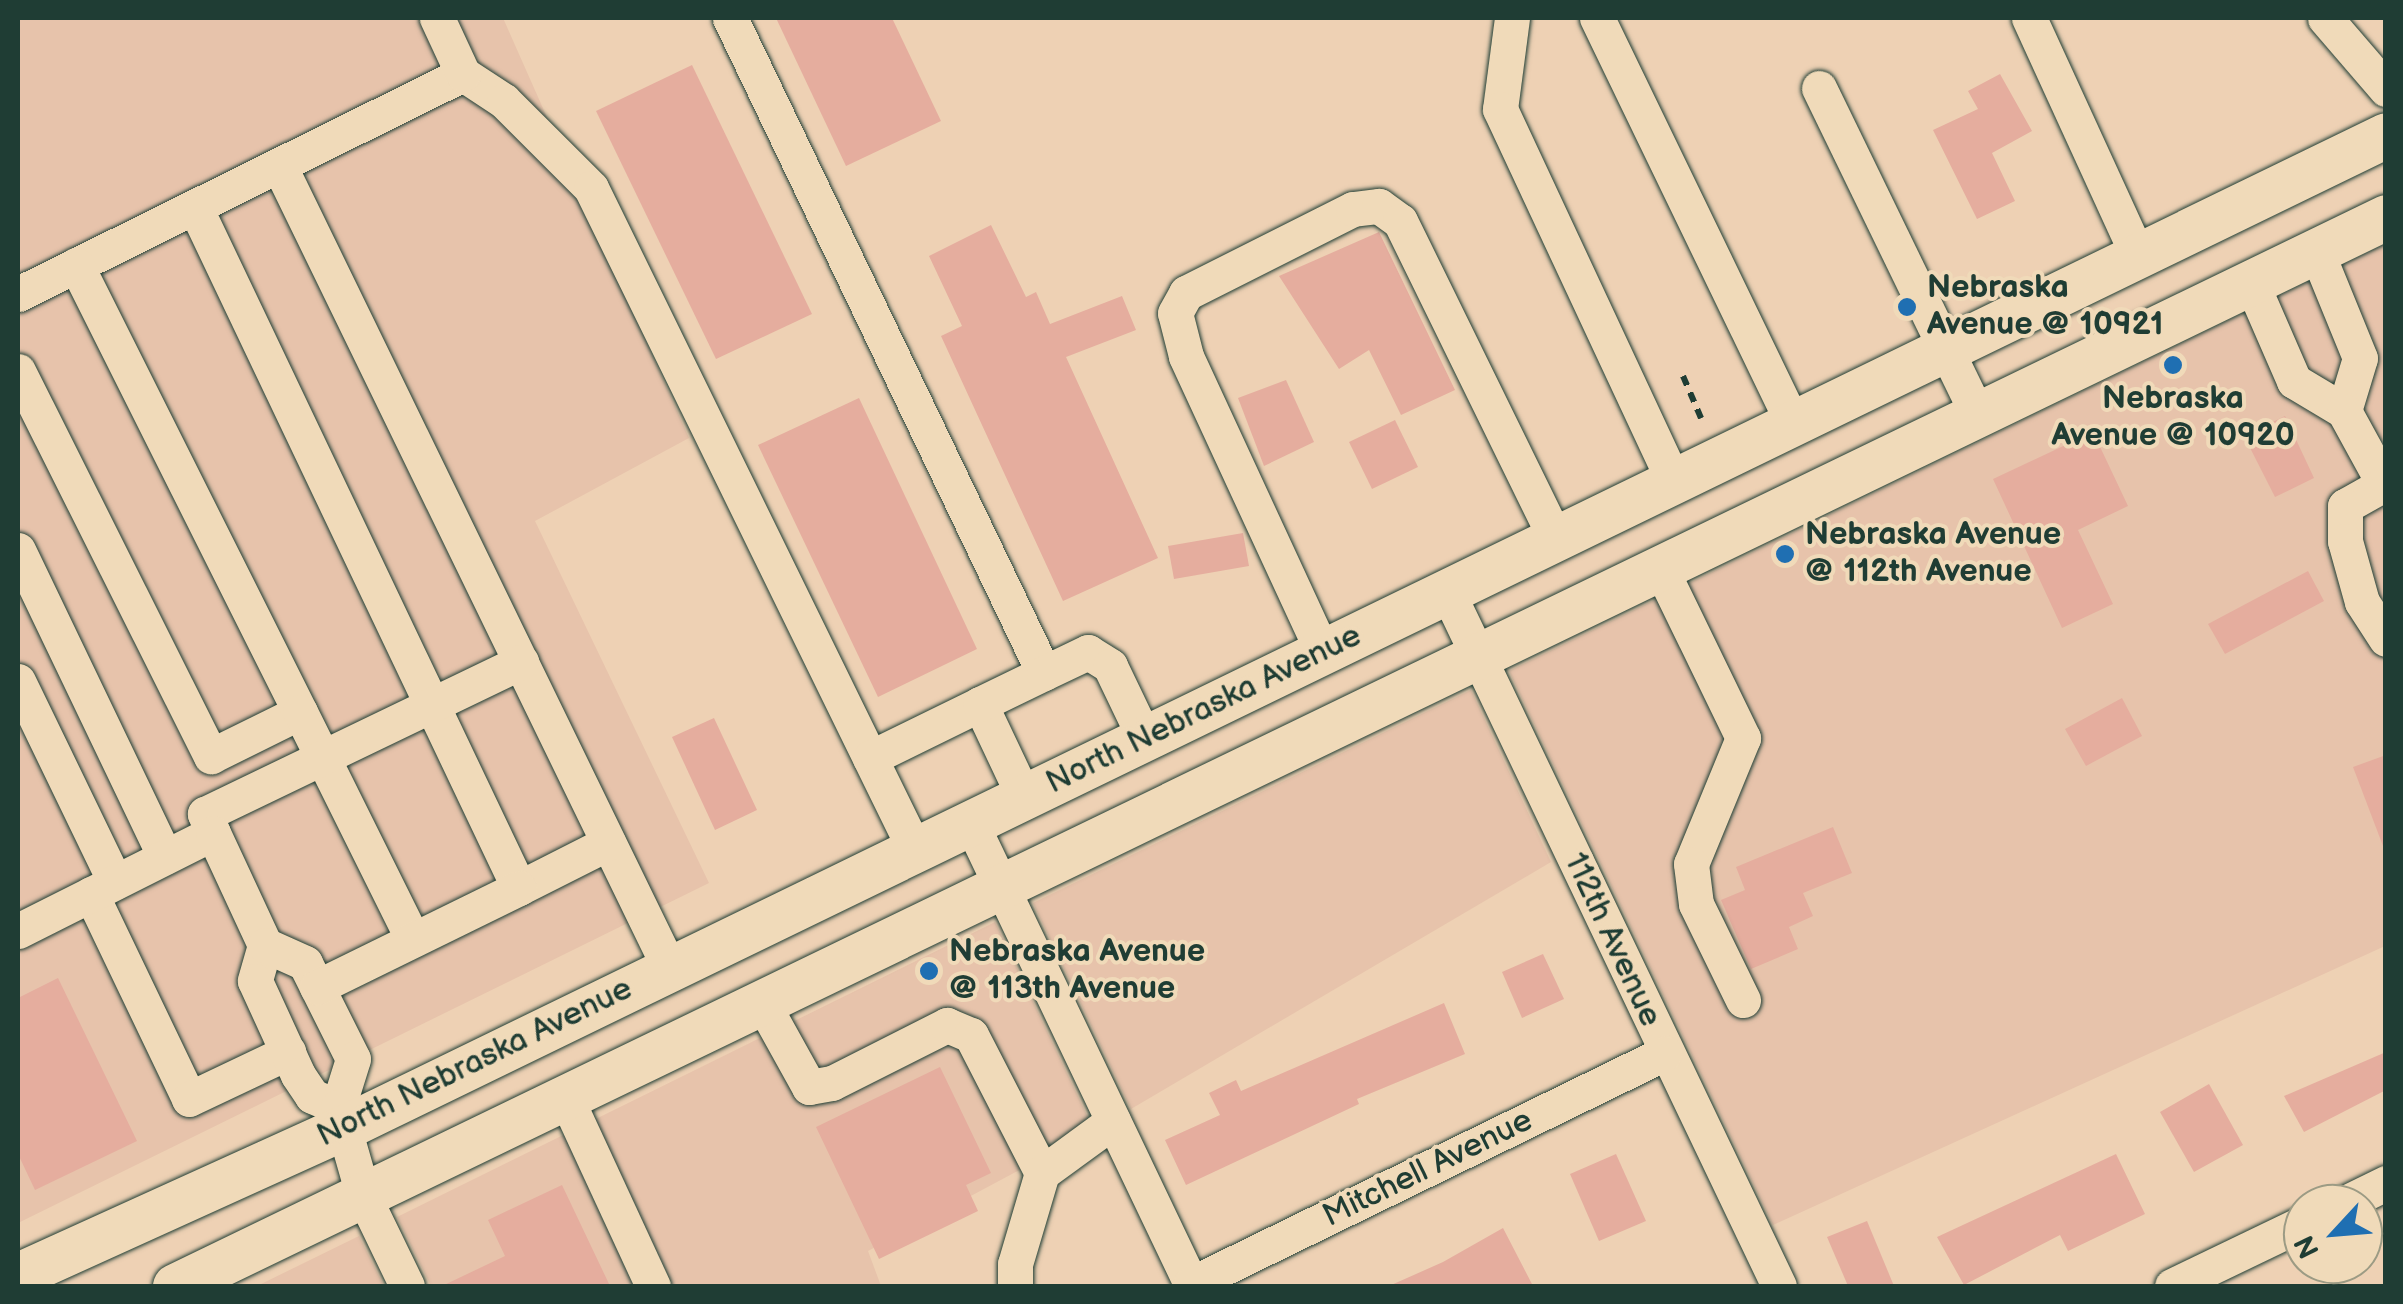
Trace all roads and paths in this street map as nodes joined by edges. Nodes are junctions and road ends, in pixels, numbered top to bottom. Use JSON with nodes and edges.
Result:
{"nodes":[{"id":1,"x":437,"y":18,"type":"edge"},
{"id":2,"x":730,"y":18,"type":"edge"},
{"id":3,"x":1512,"y":18,"type":"edge"},
{"id":4,"x":1596,"y":18,"type":"edge"},
{"id":5,"x":2029,"y":18,"type":"edge"},
{"id":6,"x":2326,"y":18,"type":"edge"},
{"id":7,"x":462,"y":74,"type":"junction"},
{"id":8,"x":1819,"y":88,"type":"dead end"},
{"id":9,"x":2386,"y":89,"type":"edge"},
{"id":10,"x":2386,"y":135,"type":"edge"},
{"id":11,"x":280,"y":165,"type":"junction"},
{"id":12,"x":195,"y":207,"type":"junction"},
{"id":13,"x":2386,"y":217,"type":"edge"},
{"id":14,"x":2316,"y":250,"type":"junction"},
{"id":15,"x":2138,"y":256,"type":"junction"},
{"id":16,"x":76,"y":266,"type":"junction"},
{"id":17,"x":2251,"y":282,"type":"junction"},
{"id":18,"x":18,"y":294,"type":"edge"},
{"id":19,"x":1946,"y":350,"type":"junction"},
{"id":20,"x":18,"y":371,"type":"edge"},
{"id":21,"x":1683,"y":376,"type":"dead end"},
{"id":22,"x":2344,"y":410,"type":"junction"},
{"id":23,"x":1977,"y":414,"type":"junction"},
{"id":24,"x":1702,"y":418,"type":"dead end"},
{"id":25,"x":1793,"y":424,"type":"junction"},
{"id":26,"x":1674,"y":482,"type":"junction"},
{"id":27,"x":2385,"y":483,"type":"edge"},
{"id":28,"x":1556,"y":540,"type":"junction"},
{"id":29,"x":18,"y":550,"type":"edge"},
{"id":30,"x":1662,"y":569,"type":"junction"},
{"id":31,"x":1448,"y":592,"type":"junction"},
{"id":32,"x":2386,"y":639,"type":"edge"},
{"id":33,"x":1323,"y":653,"type":"junction"},
{"id":34,"x":1480,"y":658,"type":"junction"},
{"id":35,"x":521,"y":662,"type":"junction"},
{"id":36,"x":1044,"y":673,"type":"junction"},
{"id":37,"x":18,"y":681,"type":"edge"},
{"id":38,"x":980,"y":704,"type":"junction"},
{"id":39,"x":432,"y":705,"type":"junction"},
{"id":40,"x":300,"y":712,"type":"junction"},
{"id":41,"x":1145,"y":738,"type":"junction"},
{"id":42,"x":870,"y":758,"type":"junction"},
{"id":43,"x":323,"y":759,"type":"junction"},
{"id":44,"x":1024,"y":798,"type":"junction"},
{"id":45,"x":971,"y":823,"type":"junction"},
{"id":46,"x":213,"y":833,"type":"junction"},
{"id":47,"x":608,"y":843,"type":"junction"},
{"id":48,"x":915,"y":850,"type":"junction"},
{"id":49,"x":165,"y":857,"type":"junction"},
{"id":50,"x":103,"y":888,"type":"junction"},
{"id":51,"x":519,"y":888,"type":"junction"},
{"id":52,"x":1002,"y":888,"type":"junction"},
{"id":53,"x":946,"y":916,"type":"junction"},
{"id":54,"x":18,"y":931,"type":"edge"},
{"id":55,"x":413,"y":940,"type":"junction"},
{"id":56,"x":265,"y":945,"type":"junction"},
{"id":57,"x":670,"y":969,"type":"junction"},
{"id":58,"x":317,"y":987,"type":"junction"},
{"id":59,"x":1742,"y":1000,"type":"dead end"},
{"id":60,"x":763,"y":1004,"type":"junction"},
{"id":61,"x":288,"y":1052,"type":"junction"},
{"id":62,"x":1665,"y":1053,"type":"junction"},
{"id":63,"x":567,"y":1100,"type":"junction"},
{"id":64,"x":342,"y":1117,"type":"junction"},
{"id":65,"x":1114,"y":1121,"type":"junction"},
{"id":66,"x":1042,"y":1173,"type":"junction"},
{"id":67,"x":362,"y":1195,"type":"junction"},
{"id":68,"x":2283,"y":1233,"type":"edge"},
{"id":69,"x":18,"y":1275,"type":"edge"},
{"id":70,"x":1192,"y":1285,"type":"edge"},
{"id":71,"x":175,"y":1286,"type":"edge"},
{"id":72,"x":407,"y":1286,"type":"edge"},
{"id":73,"x":653,"y":1286,"type":"edge"},
{"id":74,"x":1015,"y":1286,"type":"edge"},
{"id":75,"x":1779,"y":1286,"type":"edge"},
{"id":76,"x":2172,"y":1286,"type":"edge"}],
"edges":[{"from":1,"to":7,"type":"street"},
{"from":2,"to":36,"type":"street"},
{"from":3,"to":26,"type":"street"},
{"from":4,"to":25,"type":"street"},
{"from":5,"to":15,"type":"street"},
{"from":6,"to":9,"type":"street"},
{"from":7,"to":11,"type":"street"},
{"from":7,"to":42,"type":"street"},
{"from":8,"to":19,"type":"street"},
{"from":10,"to":15,"type":"main road","name":"North Nebraska Avenue"},
{"from":11,"to":12,"type":"street"},
{"from":11,"to":35,"type":"street"},
{"from":12,"to":16,"type":"street"},
{"from":12,"to":39,"type":"street"},
{"from":13,"to":14,"type":"main road"},
{"from":14,"to":17,"type":"main road"},
{"from":14,"to":22,"type":"street"},
{"from":15,"to":19,"type":"main road","name":"North Nebraska Avenue"},
{"from":16,"to":18,"type":"street"},
{"from":16,"to":40,"type":"street"},
{"from":17,"to":22,"type":"street"},
{"from":17,"to":23,"type":"main road"},
{"from":19,"to":23,"type":"street"},
{"from":19,"to":25,"type":"main road","name":"North Nebraska Avenue"},
{"from":20,"to":40,"type":"street"},
{"from":21,"to":24,"type":"path"},
{"from":22,"to":27,"type":"street"},
{"from":23,"to":30,"type":"main road"},
{"from":25,"to":26,"type":"main road","name":"North Nebraska Avenue"},
{"from":26,"to":28,"type":"main road","name":"North Nebraska Avenue"},
{"from":27,"to":32,"type":"street"},
{"from":28,"to":31,"type":"main road","name":"North Nebraska Avenue"},
{"from":28,"to":33,"type":"street"},
{"from":29,"to":49,"type":"street"},
{"from":30,"to":34,"type":"main road"},
{"from":30,"to":59,"type":"street"},
{"from":31,"to":33,"type":"main road","name":"North Nebraska Avenue"},
{"from":31,"to":34,"type":"street","name":"112th Avenue"},
{"from":33,"to":41,"type":"main road","name":"North Nebraska Avenue"},
{"from":34,"to":52,"type":"main road"},
{"from":34,"to":62,"type":"street","name":"112th Avenue"},
{"from":35,"to":39,"type":"street"},
{"from":35,"to":47,"type":"street"},
{"from":36,"to":38,"type":"street"},
{"from":36,"to":41,"type":"street"},
{"from":37,"to":50,"type":"street"},
{"from":38,"to":42,"type":"street"},
{"from":38,"to":44,"type":"street"},
{"from":39,"to":43,"type":"street"},
{"from":39,"to":51,"type":"street"},
{"from":40,"to":43,"type":"street"},
{"from":41,"to":44,"type":"main road","name":"North Nebraska Avenue"},
{"from":42,"to":48,"type":"street"},
{"from":43,"to":46,"type":"street"},
{"from":43,"to":55,"type":"street"},
{"from":44,"to":45,"type":"main road","name":"North Nebraska Avenue"},
{"from":45,"to":48,"type":"main road","name":"North Nebraska Avenue"},
{"from":45,"to":52,"type":"street"},
{"from":46,"to":49,"type":"street"},
{"from":46,"to":56,"type":"street"},
{"from":47,"to":51,"type":"street"},
{"from":47,"to":57,"type":"street"},
{"from":48,"to":53,"type":"main road"},
{"from":48,"to":57,"type":"main road","name":"North Nebraska Avenue"},
{"from":49,"to":50,"type":"street"},
{"from":50,"to":54,"type":"street"},
{"from":50,"to":61,"type":"street"},
{"from":51,"to":55,"type":"street"},
{"from":52,"to":53,"type":"main road"},
{"from":52,"to":65,"type":"street"},
{"from":53,"to":60,"type":"main road"},
{"from":55,"to":58,"type":"street"},
{"from":56,"to":58,"type":"street"},
{"from":56,"to":61,"type":"street"},
{"from":57,"to":64,"type":"main road","name":"North Nebraska Avenue"},
{"from":58,"to":64,"type":"street"},
{"from":60,"to":63,"type":"main road"},
{"from":60,"to":66,"type":"street"},
{"from":61,"to":64,"type":"street"},
{"from":62,"to":70,"type":"street","name":"Mitchell Avenue"},
{"from":62,"to":75,"type":"street","name":"112th Avenue"},
{"from":63,"to":67,"type":"main road"},
{"from":63,"to":73,"type":"street"},
{"from":64,"to":67,"type":"street"},
{"from":64,"to":69,"type":"main road","name":"North Nebraska Avenue"},
{"from":65,"to":66,"type":"street"},
{"from":65,"to":70,"type":"street"},
{"from":66,"to":74,"type":"street"},
{"from":67,"to":71,"type":"main road"},
{"from":67,"to":72,"type":"street"},
{"from":68,"to":76,"type":"street"}]}
